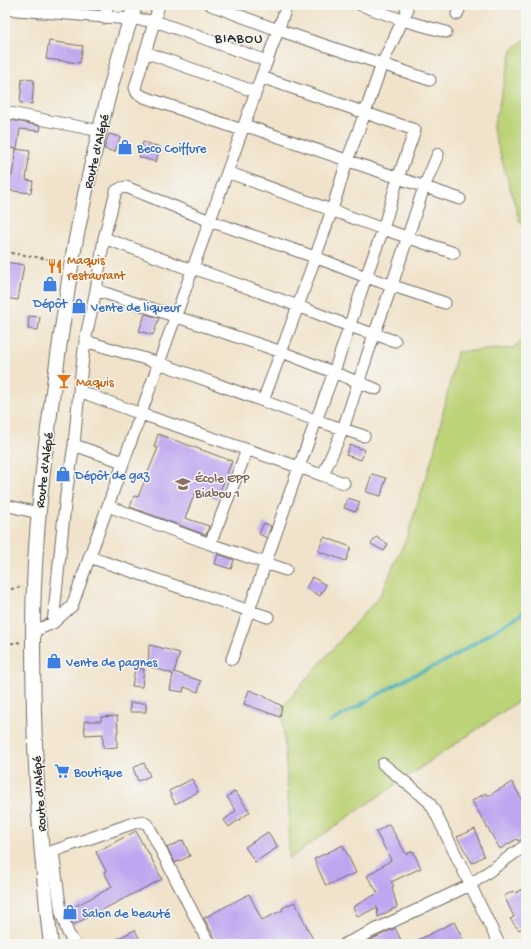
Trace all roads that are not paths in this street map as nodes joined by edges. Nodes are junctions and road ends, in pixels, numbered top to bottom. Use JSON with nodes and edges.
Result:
{"nodes":[{"id":1,"x":108,"y":5,"type":"edge"},
{"id":2,"x":135,"y":5,"type":"edge"},
{"id":3,"x":159,"y":5,"type":"edge"},
{"id":4,"x":211,"y":5,"type":"edge"},
{"id":5,"x":287,"y":5,"type":"edge"},
{"id":6,"x":361,"y":5,"type":"edge"},
{"id":7,"x":406,"y":5,"type":"edge"},
{"id":8,"x":5,"y":9,"type":"edge"},
{"id":9,"x":104,"y":18,"type":"junction"},
{"id":10,"x":130,"y":20,"type":"junction"},
{"id":11,"x":402,"y":20,"type":"junction"},
{"id":12,"x":155,"y":21,"type":"junction"},
{"id":13,"x":278,"y":30,"type":"junction"},
{"id":14,"x":446,"y":32,"type":"dead end"},
{"id":15,"x":146,"y":52,"type":"junction"},
{"id":16,"x":267,"y":61,"type":"junction"},
{"id":17,"x":382,"y":64,"type":"junction"},
{"id":18,"x":261,"y":77,"type":"junction"},
{"id":19,"x":430,"y":80,"type":"dead end"},
{"id":20,"x":256,"y":92,"type":"junction"},
{"id":21,"x":5,"y":112,"type":"edge"},
{"id":22,"x":365,"y":113,"type":"junction"},
{"id":23,"x":243,"y":128,"type":"junction"},
{"id":24,"x":100,"y":131,"type":"junction"},
{"id":25,"x":438,"y":154,"type":"dead end"},
{"id":26,"x":347,"y":161,"type":"junction"},
{"id":27,"x":227,"y":172,"type":"junction"},
{"id":28,"x":398,"y":178,"type":"junction"},
{"id":29,"x":424,"y":187,"type":"junction"},
{"id":30,"x":460,"y":199,"type":"dead end"},
{"id":31,"x":332,"y":210,"type":"junction"},
{"id":32,"x":210,"y":221,"type":"junction"},
{"id":33,"x":384,"y":229,"type":"junction"},
{"id":34,"x":408,"y":237,"type":"junction"},
{"id":35,"x":104,"y":238,"type":"junction"},
{"id":36,"x":454,"y":253,"type":"dead end"},
{"id":37,"x":315,"y":257,"type":"junction"},
{"id":38,"x":193,"y":269,"type":"junction"},
{"id":39,"x":366,"y":277,"type":"junction"},
{"id":40,"x":392,"y":285,"type":"junction"},
{"id":41,"x":96,"y":290,"type":"junction"},
{"id":42,"x":445,"y":303,"type":"dead end"},
{"id":43,"x":298,"y":306,"type":"junction"},
{"id":44,"x":175,"y":317,"type":"junction"},
{"id":45,"x":349,"y":326,"type":"junction"},
{"id":46,"x":374,"y":335,"type":"junction"},
{"id":47,"x":85,"y":341,"type":"junction"},
{"id":48,"x":395,"y":341,"type":"dead end"},
{"id":49,"x":282,"y":352,"type":"junction"},
{"id":50,"x":159,"y":363,"type":"junction"},
{"id":51,"x":334,"y":372,"type":"junction"},
{"id":52,"x":359,"y":382,"type":"junction"},
{"id":53,"x":376,"y":389,"type":"dead end"},
{"id":54,"x":79,"y":391,"type":"junction"},
{"id":55,"x":263,"y":401,"type":"junction"},
{"id":56,"x":141,"y":414,"type":"junction"},
{"id":57,"x":315,"y":420,"type":"junction"},
{"id":58,"x":343,"y":429,"type":"junction"},
{"id":59,"x":364,"y":436,"type":"dead end"},
{"id":60,"x":74,"y":445,"type":"junction"},
{"id":61,"x":247,"y":450,"type":"junction"},
{"id":62,"x":123,"y":462,"type":"junction"},
{"id":63,"x":299,"y":466,"type":"junction"},
{"id":64,"x":323,"y":475,"type":"junction"},
{"id":65,"x":344,"y":483,"type":"dead end"},
{"id":66,"x":5,"y":505,"type":"edge"},
{"id":67,"x":108,"y":506,"type":"junction"},
{"id":68,"x":38,"y":513,"type":"junction"},
{"id":69,"x":210,"y":544,"type":"junction"},
{"id":70,"x":89,"y":557,"type":"junction"},
{"id":71,"x":266,"y":563,"type":"junction"},
{"id":72,"x":286,"y":570,"type":"dead end"},
{"id":73,"x":250,"y":610,"type":"junction"},
{"id":74,"x":268,"y":617,"type":"dead end"},
{"id":75,"x":53,"y":623,"type":"junction"},
{"id":76,"x":32,"y":636,"type":"junction"},
{"id":77,"x":232,"y":659,"type":"dead end"},
{"id":78,"x":383,"y":764,"type":"dead end"},
{"id":79,"x":526,"y":845,"type":"edge"},
{"id":80,"x":48,"y":853,"type":"junction"},
{"id":81,"x":470,"y":885,"type":"junction"},
{"id":82,"x":51,"y":944,"type":"edge"},
{"id":83,"x":74,"y":944,"type":"edge"},
{"id":84,"x":208,"y":944,"type":"edge"},
{"id":85,"x":345,"y":944,"type":"edge"},
{"id":86,"x":498,"y":944,"type":"edge"}],
"edges":[{"from":1,"to":9,"type":"street"},
{"from":2,"to":10,"type":"main road","name":"Route d'Alépé"},
{"from":3,"to":12,"type":"street"},
{"from":4,"to":13,"type":"street"},
{"from":5,"to":13,"type":"street"},
{"from":6,"to":11,"type":"street"},
{"from":7,"to":11,"type":"street"},
{"from":8,"to":9,"type":"street"},
{"from":9,"to":10,"type":"street"},
{"from":10,"to":12,"type":"street"},
{"from":10,"to":24,"type":"main road","name":"Route d'Alépé"},
{"from":11,"to":14,"type":"street"},
{"from":11,"to":17,"type":"street"},
{"from":12,"to":15,"type":"street"},
{"from":12,"to":16,"type":"street"},
{"from":13,"to":16,"type":"street"},
{"from":13,"to":17,"type":"street"},
{"from":15,"to":20,"type":"street"},
{"from":15,"to":23,"type":"street"},
{"from":16,"to":18,"type":"street"},
{"from":17,"to":19,"type":"street"},
{"from":17,"to":22,"type":"street"},
{"from":18,"to":20,"type":"street"},
{"from":18,"to":22,"type":"street"},
{"from":20,"to":23,"type":"street"},
{"from":21,"to":24,"type":"street"},
{"from":22,"to":26,"type":"street"},
{"from":22,"to":28,"type":"street"},
{"from":23,"to":26,"type":"street"},
{"from":23,"to":27,"type":"street"},
{"from":24,"to":68,"type":"main road","name":"Route d'Alépé"},
{"from":25,"to":29,"type":"street"},
{"from":26,"to":28,"type":"street"},
{"from":26,"to":31,"type":"street"},
{"from":27,"to":31,"type":"street"},
{"from":27,"to":32,"type":"street"},
{"from":28,"to":29,"type":"street"},
{"from":28,"to":33,"type":"street"},
{"from":29,"to":30,"type":"street"},
{"from":29,"to":34,"type":"street"},
{"from":31,"to":33,"type":"street"},
{"from":31,"to":37,"type":"street"},
{"from":32,"to":35,"type":"street"},
{"from":32,"to":37,"type":"street"},
{"from":32,"to":38,"type":"street"},
{"from":33,"to":34,"type":"street"},
{"from":33,"to":39,"type":"street"},
{"from":34,"to":36,"type":"street"},
{"from":34,"to":40,"type":"street"},
{"from":35,"to":38,"type":"street"},
{"from":35,"to":41,"type":"street"},
{"from":37,"to":39,"type":"street"},
{"from":37,"to":43,"type":"street"},
{"from":38,"to":43,"type":"street"},
{"from":38,"to":44,"type":"street"},
{"from":39,"to":40,"type":"street"},
{"from":39,"to":45,"type":"street"},
{"from":40,"to":42,"type":"street"},
{"from":40,"to":46,"type":"street"},
{"from":41,"to":44,"type":"street"},
{"from":41,"to":47,"type":"street"},
{"from":43,"to":45,"type":"street"},
{"from":43,"to":49,"type":"street"},
{"from":44,"to":49,"type":"street"},
{"from":44,"to":50,"type":"street"},
{"from":45,"to":46,"type":"street"},
{"from":45,"to":51,"type":"street"},
{"from":46,"to":48,"type":"street"},
{"from":46,"to":52,"type":"street"},
{"from":47,"to":50,"type":"street"},
{"from":47,"to":54,"type":"street"},
{"from":49,"to":51,"type":"street"},
{"from":49,"to":55,"type":"street"},
{"from":50,"to":55,"type":"street"},
{"from":50,"to":56,"type":"street"},
{"from":51,"to":52,"type":"street"},
{"from":51,"to":57,"type":"street"},
{"from":52,"to":53,"type":"street"},
{"from":52,"to":58,"type":"street"},
{"from":54,"to":56,"type":"street"},
{"from":54,"to":60,"type":"street"},
{"from":55,"to":57,"type":"street"},
{"from":56,"to":61,"type":"street"},
{"from":56,"to":62,"type":"street"},
{"from":57,"to":58,"type":"street"},
{"from":57,"to":63,"type":"street"},
{"from":58,"to":59,"type":"street"},
{"from":58,"to":64,"type":"street"},
{"from":60,"to":62,"type":"street"},
{"from":60,"to":75,"type":"street"},
{"from":61,"to":63,"type":"street"},
{"from":61,"to":69,"type":"street"},
{"from":62,"to":67,"type":"street"},
{"from":63,"to":64,"type":"street"},
{"from":63,"to":71,"type":"street"},
{"from":64,"to":65,"type":"street"},
{"from":66,"to":68,"type":"street"},
{"from":67,"to":69,"type":"street"},
{"from":67,"to":70,"type":"street"},
{"from":68,"to":76,"type":"main road","name":"Route d'Alépé"},
{"from":69,"to":71,"type":"street"},
{"from":70,"to":73,"type":"street"},
{"from":70,"to":75,"type":"street"},
{"from":71,"to":72,"type":"street"},
{"from":71,"to":73,"type":"street"},
{"from":73,"to":74,"type":"street"},
{"from":73,"to":77,"type":"street"},
{"from":75,"to":76,"type":"street"},
{"from":76,"to":80,"type":"main road","name":"Route d'Alépé"},
{"from":78,"to":81,"type":"street"},
{"from":79,"to":81,"type":"street"},
{"from":80,"to":82,"type":"main road","name":"Route d'Alépé"},
{"from":80,"to":83,"type":"street"},
{"from":80,"to":84,"type":"street"},
{"from":81,"to":85,"type":"street"},
{"from":81,"to":86,"type":"street"}]}
